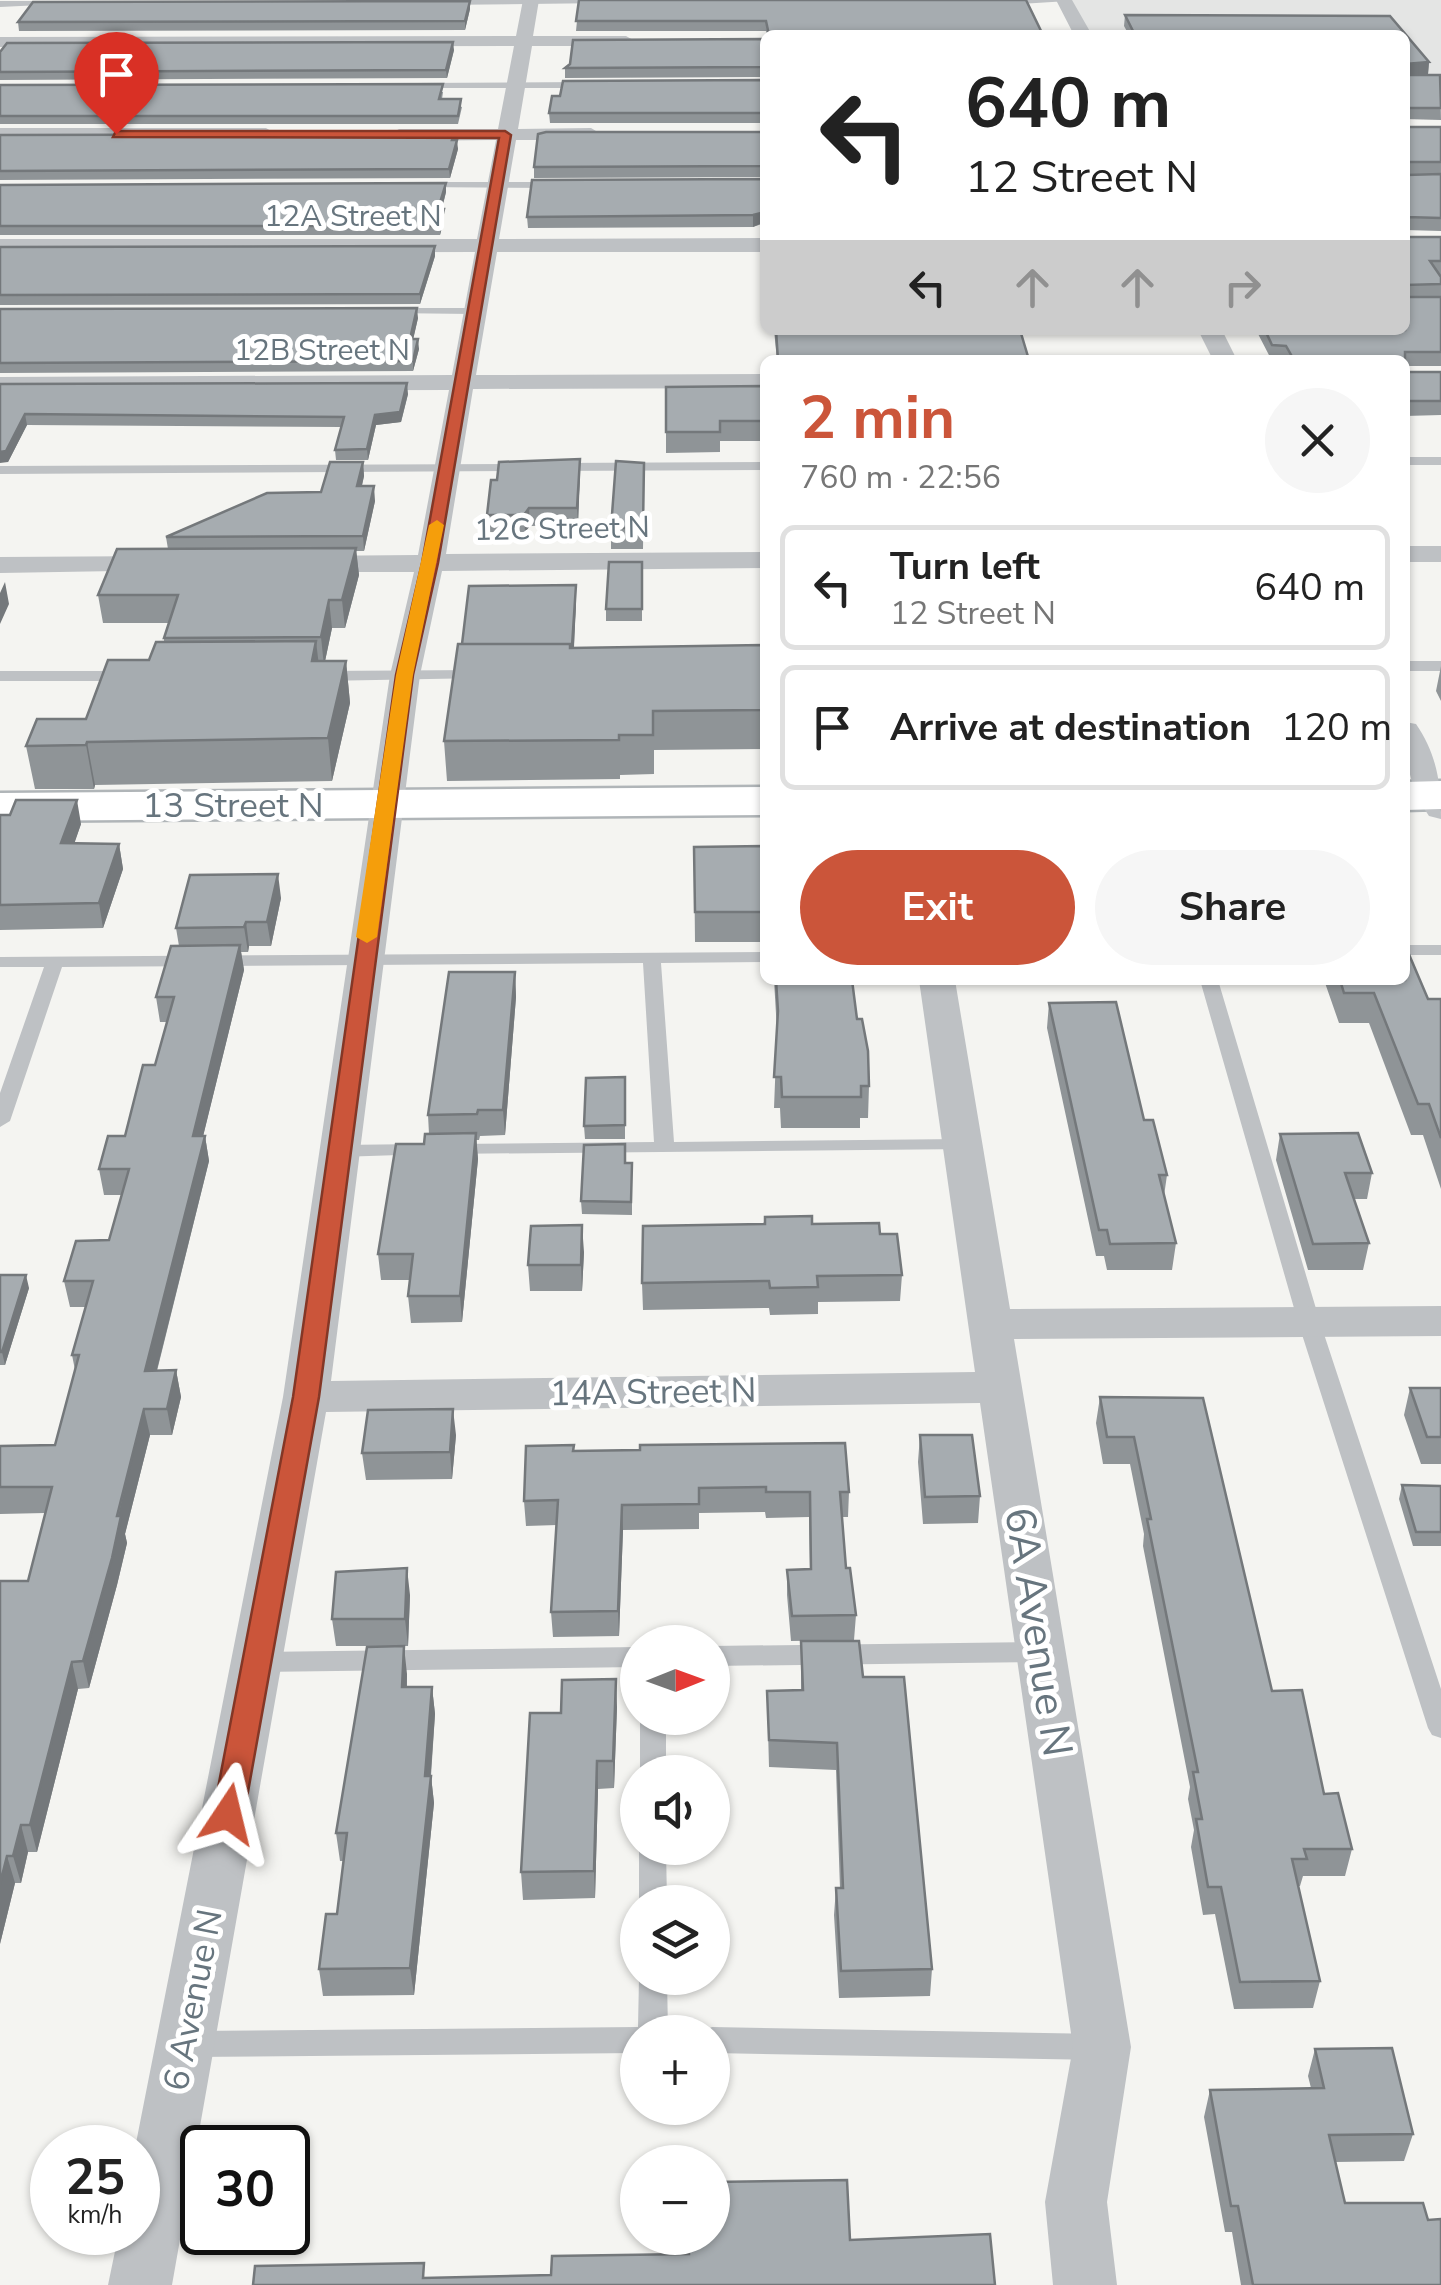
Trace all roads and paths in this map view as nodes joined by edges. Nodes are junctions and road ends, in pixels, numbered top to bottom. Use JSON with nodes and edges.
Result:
{"nodes":[{"id":1,"x":1064,"y":1,"type":"edge"},
{"id":2,"x":986,"y":2,"type":"edge"},
{"id":3,"x":610,"y":3,"type":"edge"},
{"id":4,"x":0,"y":4,"type":"edge"},
{"id":5,"x":74,"y":4,"type":"edge"},
{"id":6,"x":432,"y":4,"type":"edge"},
{"id":7,"x":528,"y":15,"type":"edge"},
{"id":8,"x":1080,"y":30,"type":"edge"},
{"id":9,"x":653,"y":41,"type":"edge"},
{"id":10,"x":0,"y":42,"type":"edge"},
{"id":11,"x":592,"y":85,"type":"edge"},
{"id":12,"x":396,"y":86,"type":"edge"},
{"id":13,"x":515,"y":86,"type":"junction"},
{"id":14,"x":0,"y":134,"type":"edge"},
{"id":15,"x":292,"y":134,"type":"edge"},
{"id":16,"x":369,"y":134,"type":"edge"},
{"id":17,"x":605,"y":134,"type":"edge"},
{"id":18,"x":505,"y":135,"type":"junction"},
{"id":19,"x":573,"y":184,"type":"edge"},
{"id":20,"x":417,"y":185,"type":"edge"},
{"id":21,"x":496,"y":185,"type":"junction"},
{"id":22,"x":760,"y":245,"type":"edge"},
{"id":23,"x":0,"y":246,"type":"edge"},
{"id":24,"x":486,"y":246,"type":"junction"},
{"id":25,"x":374,"y":311,"type":"edge"},
{"id":26,"x":472,"y":311,"type":"junction"},
{"id":27,"x":760,"y":381,"type":"edge"},
{"id":28,"x":463,"y":382,"type":"junction"},
{"id":29,"x":0,"y":384,"type":"edge"},
{"id":30,"x":1410,"y":461,"type":"edge"},
{"id":31,"x":1441,"y":461,"type":"edge"},
{"id":32,"x":760,"y":466,"type":"edge"},
{"id":33,"x":447,"y":468,"type":"junction"},
{"id":34,"x":0,"y":470,"type":"edge"},
{"id":35,"x":1410,"y":554,"type":"edge"},
{"id":36,"x":1441,"y":554,"type":"edge"},
{"id":37,"x":760,"y":560,"type":"edge"},
{"id":38,"x":430,"y":563,"type":"junction"},
{"id":39,"x":195,"y":564,"type":"edge"},
{"id":40,"x":274,"y":564,"type":"edge"},
{"id":41,"x":0,"y":565,"type":"edge"},
{"id":42,"x":1410,"y":666,"type":"edge"},
{"id":43,"x":1441,"y":666,"type":"edge"},
{"id":44,"x":500,"y":674,"type":"edge"},
{"id":45,"x":404,"y":675,"type":"junction"},
{"id":46,"x":0,"y":676,"type":"edge"},
{"id":47,"x":154,"y":676,"type":"edge"},
{"id":48,"x":308,"y":676,"type":"edge"},
{"id":49,"x":1410,"y":744,"type":"edge"},
{"id":50,"x":1430,"y":799,"type":"edge"},
{"id":51,"x":760,"y":800,"type":"edge"},
{"id":52,"x":384,"y":804,"type":"junction"},
{"id":53,"x":0,"y":806,"type":"edge"},
{"id":54,"x":1410,"y":950,"type":"edge"},
{"id":55,"x":1441,"y":950,"type":"edge"},
{"id":56,"x":760,"y":957,"type":"edge"},
{"id":57,"x":652,"y":960,"type":"junction"},
{"id":58,"x":0,"y":962,"type":"edge"},
{"id":59,"x":55,"y":962,"type":"junction"},
{"id":60,"x":363,"y":962,"type":"junction"},
{"id":61,"x":938,"y":985,"type":"edge"},
{"id":62,"x":1210,"y":985,"type":"edge"},
{"id":63,"x":0,"y":1120,"type":"edge"},
{"id":64,"x":962,"y":1145,"type":"junction"},
{"id":65,"x":664,"y":1148,"type":"junction"},
{"id":66,"x":338,"y":1151,"type":"junction"},
{"id":67,"x":1441,"y":1321,"type":"edge"},
{"id":68,"x":1309,"y":1322,"type":"junction"},
{"id":69,"x":990,"y":1324,"type":"junction"},
{"id":70,"x":1000,"y":1386,"type":"junction"},
{"id":71,"x":306,"y":1397,"type":"junction"},
{"id":72,"x":1041,"y":1652,"type":"junction"},
{"id":73,"x":730,"y":1656,"type":"edge"},
{"id":74,"x":620,"y":1657,"type":"edge"},
{"id":75,"x":257,"y":1662,"type":"junction"},
{"id":76,"x":1441,"y":1728,"type":"edge"},
{"id":77,"x":620,"y":2040,"type":"edge"},
{"id":78,"x":730,"y":2040,"type":"edge"},
{"id":79,"x":186,"y":2044,"type":"junction"},
{"id":80,"x":1102,"y":2047,"type":"junction"},
{"id":81,"x":140,"y":2285,"type":"edge"},
{"id":82,"x":1086,"y":2285,"type":"edge"}],
"edges":[{"from":1,"to":2,"type":"lane"},
{"from":1,"to":8,"type":"street"},
{"from":3,"to":7,"type":"lane"},
{"from":4,"to":5,"type":"lane"},
{"from":6,"to":7,"type":"lane"},
{"from":7,"to":9,"type":"street"},
{"from":7,"to":10,"type":"street"},
{"from":7,"to":13,"type":"street","name":"6 Avenue N"},
{"from":11,"to":13,"type":"lane"},
{"from":12,"to":13,"type":"lane"},
{"from":13,"to":18,"type":"street","name":"6 Avenue N"},
{"from":14,"to":15,"type":"street"},
{"from":16,"to":18,"type":"street"},
{"from":17,"to":18,"type":"street"},
{"from":18,"to":21,"type":"street","name":"6 Avenue N"},
{"from":19,"to":21,"type":"lane"},
{"from":20,"to":21,"type":"lane"},
{"from":21,"to":24,"type":"street","name":"6 Avenue N"},
{"from":22,"to":24,"type":"street","name":"12A Street N"},
{"from":23,"to":24,"type":"street","name":"12A Street N"},
{"from":24,"to":26,"type":"street","name":"6 Avenue N"},
{"from":25,"to":26,"type":"lane"},
{"from":26,"to":28,"type":"street","name":"6 Avenue N"},
{"from":27,"to":28,"type":"street","name":"12B Street N"},
{"from":28,"to":29,"type":"street","name":"12B Street N"},
{"from":28,"to":33,"type":"street","name":"6 Avenue N"},
{"from":30,"to":31,"type":"lane"},
{"from":32,"to":33,"type":"lane"},
{"from":33,"to":34,"type":"lane"},
{"from":33,"to":38,"type":"street","name":"6 Avenue N"},
{"from":35,"to":36,"type":"street"},
{"from":37,"to":38,"type":"street","name":"12C Street N"},
{"from":38,"to":40,"type":"street","name":"12C Street N"},
{"from":38,"to":45,"type":"street","name":"6 Avenue N"},
{"from":39,"to":41,"type":"street"},
{"from":42,"to":43,"type":"lane"},
{"from":44,"to":45,"type":"lane"},
{"from":45,"to":48,"type":"lane"},
{"from":45,"to":52,"type":"street","name":"6 Avenue N"},
{"from":46,"to":47,"type":"lane"},
{"from":49,"to":50,"type":"street"},
{"from":51,"to":52,"type":"street","name":"13 Street N"},
{"from":52,"to":53,"type":"street","name":"13 Street N"},
{"from":52,"to":60,"type":"street","name":"6 Avenue N"},
{"from":54,"to":55,"type":"lane"},
{"from":56,"to":57,"type":"lane"},
{"from":57,"to":60,"type":"lane"},
{"from":57,"to":65,"type":"lane"},
{"from":58,"to":59,"type":"lane"},
{"from":59,"to":60,"type":"lane"},
{"from":59,"to":63,"type":"lane"},
{"from":60,"to":66,"type":"street","name":"6 Avenue N"},
{"from":61,"to":64,"type":"street","name":"6A Avenue N"},
{"from":62,"to":68,"type":"lane"},
{"from":64,"to":65,"type":"lane"},
{"from":64,"to":69,"type":"street","name":"6A Avenue N"},
{"from":65,"to":66,"type":"lane"},
{"from":66,"to":71,"type":"street","name":"6 Avenue N"},
{"from":67,"to":68,"type":"street"},
{"from":68,"to":69,"type":"street"},
{"from":68,"to":76,"type":"lane"},
{"from":69,"to":70,"type":"street","name":"6A Avenue N"},
{"from":70,"to":71,"type":"street","name":"14A Street N"},
{"from":70,"to":72,"type":"street","name":"6A Avenue N"},
{"from":71,"to":75,"type":"street","name":"6 Avenue N"},
{"from":72,"to":73,"type":"lane"},
{"from":72,"to":80,"type":"street","name":"6A Avenue N"},
{"from":74,"to":75,"type":"lane"},
{"from":75,"to":79,"type":"street","name":"6 Avenue N"},
{"from":77,"to":79,"type":"lane"},
{"from":78,"to":80,"type":"lane"},
{"from":79,"to":81,"type":"street","name":"6 Avenue N"},
{"from":80,"to":82,"type":"street","name":"6A Avenue N"}]}
